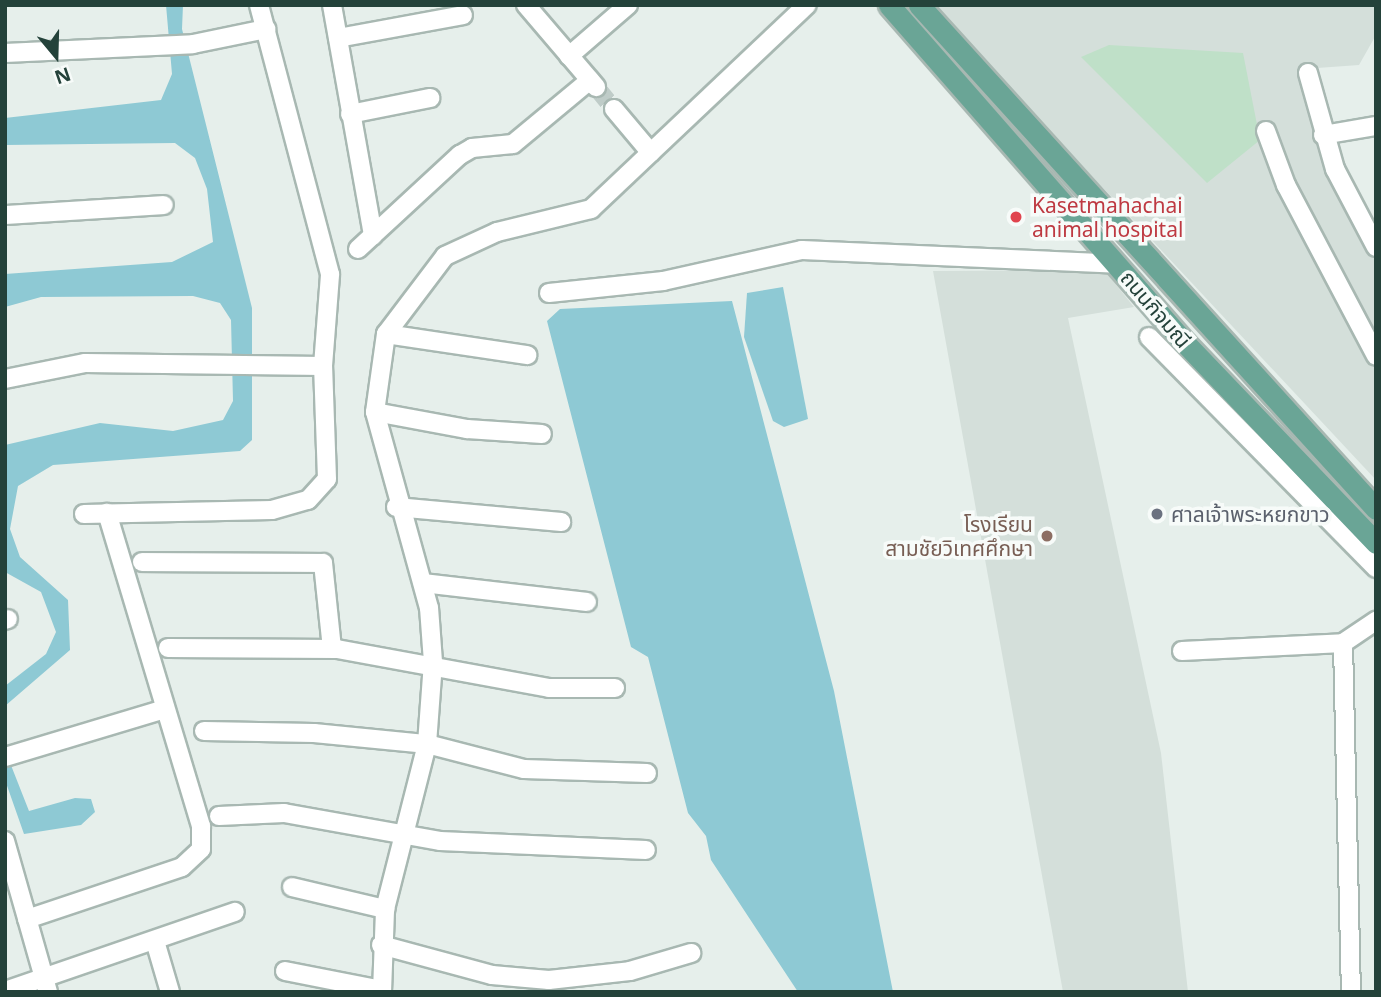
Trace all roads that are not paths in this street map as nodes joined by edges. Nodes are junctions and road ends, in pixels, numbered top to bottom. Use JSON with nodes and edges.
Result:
{"nodes":[{"id":1,"x":260,"y":5,"type":"edge"},
{"id":2,"x":332,"y":5,"type":"edge"},
{"id":3,"x":526,"y":5,"type":"edge"},
{"id":4,"x":628,"y":5,"type":"edge"},
{"id":5,"x":807,"y":5,"type":"edge"},
{"id":6,"x":889,"y":5,"type":"edge"},
{"id":7,"x":919,"y":5,"type":"edge"},
{"id":8,"x":463,"y":15,"type":"dead end"},
{"id":9,"x":266,"y":29,"type":"junction"},
{"id":10,"x":338,"y":38,"type":"junction"},
{"id":11,"x":5,"y":54,"type":"edge"},
{"id":12,"x":569,"y":56,"type":"junction"},
{"id":13,"x":1308,"y":73,"type":"dead end"},
{"id":14,"x":430,"y":98,"type":"dead end"},
{"id":15,"x":614,"y":108,"type":"tunnel mouth"},
{"id":16,"x":350,"y":114,"type":"junction"},
{"id":17,"x":1376,"y":126,"type":"edge"},
{"id":18,"x":1266,"y":131,"type":"dead end"},
{"id":19,"x":1324,"y":135,"type":"junction"},
{"id":20,"x":651,"y":153,"type":"junction"},
{"id":21,"x":164,"y":205,"type":"dead end"},
{"id":22,"x":5,"y":215,"type":"edge"},
{"id":23,"x":373,"y":235,"type":"junction"},
{"id":24,"x":1376,"y":247,"type":"edge"},
{"id":25,"x":358,"y":249,"type":"dead end"},
{"id":26,"x":1116,"y":264,"type":"junction"},
{"id":27,"x":549,"y":293,"type":"dead end"},
{"id":28,"x":386,"y":334,"type":"junction"},
{"id":29,"x":1149,"y":337,"type":"dead end"},
{"id":30,"x":527,"y":355,"type":"dead end"},
{"id":31,"x":1376,"y":356,"type":"edge"},
{"id":32,"x":323,"y":366,"type":"junction"},
{"id":33,"x":5,"y":379,"type":"edge"},
{"id":34,"x":1260,"y":382,"type":"junction"},
{"id":35,"x":1241,"y":400,"type":"junction"},
{"id":36,"x":375,"y":412,"type":"junction"},
{"id":37,"x":542,"y":434,"type":"dead end"},
{"id":38,"x":396,"y":506,"type":"junction"},
{"id":39,"x":1376,"y":509,"type":"edge"},
{"id":40,"x":107,"y":513,"type":"junction"},
{"id":41,"x":84,"y":514,"type":"dead end"},
{"id":42,"x":561,"y":522,"type":"dead end"},
{"id":43,"x":1376,"y":543,"type":"edge"},
{"id":44,"x":142,"y":562,"type":"dead end"},
{"id":45,"x":1376,"y":568,"type":"edge"},
{"id":46,"x":423,"y":583,"type":"junction"},
{"id":47,"x":587,"y":602,"type":"dead end"},
{"id":48,"x":1376,"y":621,"type":"edge"},
{"id":49,"x":1343,"y":643,"type":"junction"},
{"id":50,"x":168,"y":648,"type":"dead end"},
{"id":51,"x":332,"y":649,"type":"junction"},
{"id":52,"x":1182,"y":652,"type":"dead end"},
{"id":53,"x":433,"y":662,"type":"junction"},
{"id":54,"x":615,"y":688,"type":"dead end"},
{"id":55,"x":165,"y":709,"type":"junction"},
{"id":56,"x":204,"y":731,"type":"dead end"},
{"id":57,"x":427,"y":744,"type":"junction"},
{"id":58,"x":5,"y":757,"type":"edge"},
{"id":59,"x":647,"y":772,"type":"dead end"},
{"id":60,"x":219,"y":816,"type":"dead end"},
{"id":61,"x":405,"y":832,"type":"junction"},
{"id":62,"x":5,"y":841,"type":"edge"},
{"id":63,"x":646,"y":850,"type":"dead end"},
{"id":64,"x":292,"y":887,"type":"dead end"},
{"id":65,"x":385,"y":909,"type":"junction"},
{"id":66,"x":236,"y":912,"type":"dead end"},
{"id":67,"x":27,"y":919,"type":"junction"},
{"id":68,"x":155,"y":941,"type":"junction"},
{"id":69,"x":381,"y":945,"type":"junction"},
{"id":70,"x":691,"y":953,"type":"dead end"},
{"id":71,"x":285,"y":971,"type":"dead end"},
{"id":72,"x":46,"y":985,"type":"edge"},
{"id":73,"x":5,"y":991,"type":"edge"},
{"id":74,"x":382,"y":991,"type":"edge"},
{"id":75,"x":170,"y":992,"type":"edge"},
{"id":76,"x":1351,"y":992,"type":"edge"}],
"edges":[{"from":1,"to":9,"type":"street"},
{"from":2,"to":10,"type":"street"},
{"from":3,"to":12,"type":"street"},
{"from":4,"to":12,"type":"street"},
{"from":5,"to":20,"type":"street"},
{"from":6,"to":26,"type":"main road","name":"ถนนกิจมณี"},
{"from":7,"to":34,"type":"main road","name":"ถนนกิจมณี"},
{"from":8,"to":10,"type":"street"},
{"from":9,"to":11,"type":"street"},
{"from":9,"to":32,"type":"street"},
{"from":10,"to":16,"type":"street"},
{"from":12,"to":23,"type":"street"},
{"from":13,"to":19,"type":"street"},
{"from":14,"to":16,"type":"street"},
{"from":15,"to":20,"type":"street"},
{"from":16,"to":23,"type":"street"},
{"from":17,"to":19,"type":"street"},
{"from":18,"to":31,"type":"street"},
{"from":19,"to":24,"type":"street"},
{"from":20,"to":28,"type":"street"},
{"from":21,"to":22,"type":"street"},
{"from":23,"to":25,"type":"street"},
{"from":26,"to":27,"type":"street"},
{"from":26,"to":35,"type":"main road","name":"ถนนกิจมณี"},
{"from":28,"to":30,"type":"street"},
{"from":28,"to":36,"type":"street"},
{"from":29,"to":45,"type":"street"},
{"from":32,"to":33,"type":"street"},
{"from":32,"to":40,"type":"street"},
{"from":34,"to":35,"type":"main road"},
{"from":34,"to":39,"type":"main road","name":"ถนนกิจมณี"},
{"from":35,"to":43,"type":"main road","name":"ถนนกิจมณี"},
{"from":36,"to":37,"type":"street"},
{"from":36,"to":38,"type":"street"},
{"from":38,"to":42,"type":"street"},
{"from":38,"to":46,"type":"street"},
{"from":40,"to":41,"type":"street"},
{"from":40,"to":55,"type":"street"},
{"from":44,"to":51,"type":"street"},
{"from":46,"to":47,"type":"street"},
{"from":46,"to":53,"type":"street"},
{"from":48,"to":49,"type":"street"},
{"from":49,"to":52,"type":"street"},
{"from":49,"to":76,"type":"street"},
{"from":50,"to":51,"type":"street"},
{"from":51,"to":53,"type":"street"},
{"from":53,"to":54,"type":"street"},
{"from":53,"to":57,"type":"street"},
{"from":55,"to":58,"type":"street"},
{"from":55,"to":67,"type":"street"},
{"from":56,"to":57,"type":"street"},
{"from":57,"to":59,"type":"street"},
{"from":57,"to":61,"type":"street"},
{"from":60,"to":61,"type":"street"},
{"from":61,"to":63,"type":"street"},
{"from":61,"to":65,"type":"street"},
{"from":62,"to":67,"type":"street"},
{"from":64,"to":65,"type":"street"},
{"from":65,"to":69,"type":"street"},
{"from":66,"to":68,"type":"street"},
{"from":67,"to":72,"type":"street"},
{"from":68,"to":72,"type":"street"},
{"from":68,"to":75,"type":"street"},
{"from":69,"to":70,"type":"street"},
{"from":69,"to":74,"type":"street"},
{"from":71,"to":74,"type":"street"},
{"from":72,"to":73,"type":"street"}]}
